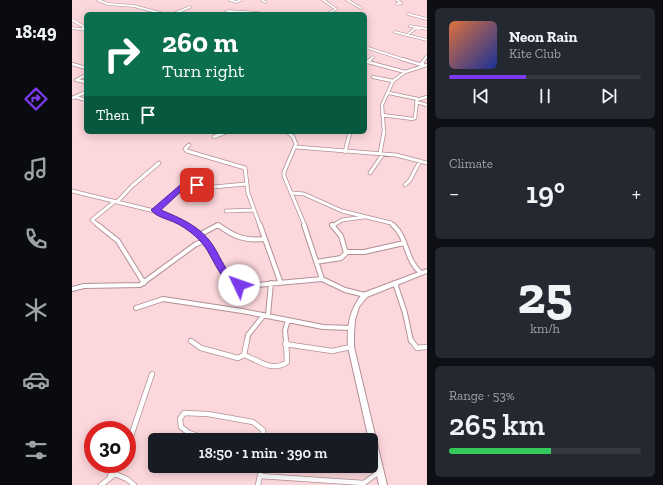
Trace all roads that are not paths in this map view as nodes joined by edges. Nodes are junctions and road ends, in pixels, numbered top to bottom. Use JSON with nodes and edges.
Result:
{"nodes":[{"id":1,"x":98,"y":0,"type":"edge"},
{"id":2,"x":230,"y":0,"type":"edge"},
{"id":3,"x":241,"y":0,"type":"edge"},
{"id":4,"x":262,"y":0,"type":"edge"},
{"id":5,"x":323,"y":0,"type":"edge"},
{"id":6,"x":347,"y":0,"type":"edge"},
{"id":7,"x":397,"y":0,"type":"edge"},
{"id":8,"x":265,"y":2,"type":"dead end"},
{"id":9,"x":397,"y":4,"type":"dead end"},
{"id":10,"x":190,"y":7,"type":"dead end"},
{"id":11,"x":360,"y":8,"type":"dead end"},
{"id":12,"x":156,"y":12,"type":"edge"},
{"id":13,"x":179,"y":12,"type":"edge"},
{"id":14,"x":226,"y":12,"type":"edge"},
{"id":15,"x":238,"y":12,"type":"edge"},
{"id":16,"x":331,"y":12,"type":"edge"},
{"id":17,"x":408,"y":14,"type":"dead end"},
{"id":18,"x":72,"y":20,"type":"edge"},
{"id":19,"x":427,"y":20,"type":"edge"},
{"id":20,"x":410,"y":26,"type":"dead end"},
{"id":21,"x":72,"y":28,"type":"edge"},
{"id":22,"x":83,"y":28,"type":"joint"},
{"id":23,"x":417,"y":28,"type":"junction"},
{"id":24,"x":427,"y":29,"type":"edge"},
{"id":25,"x":395,"y":32,"type":"dead end"},
{"id":26,"x":407,"y":35,"type":"junction"},
{"id":27,"x":427,"y":40,"type":"edge"},
{"id":28,"x":367,"y":48,"type":"edge"},
{"id":29,"x":427,"y":56,"type":"edge"},
{"id":30,"x":373,"y":57,"type":"dead end"},
{"id":31,"x":367,"y":62,"type":"edge"},
{"id":32,"x":367,"y":63,"type":"edge"},
{"id":33,"x":72,"y":64,"type":"edge"},
{"id":34,"x":425,"y":65,"type":"edge"},
{"id":35,"x":84,"y":67,"type":"edge"},
{"id":36,"x":405,"y":72,"type":"junction"},
{"id":37,"x":84,"y":76,"type":"edge"},
{"id":38,"x":373,"y":77,"type":"dead end"},
{"id":39,"x":72,"y":79,"type":"edge"},
{"id":40,"x":76,"y":80,"type":"junction"},
{"id":41,"x":392,"y":81,"type":"junction"},
{"id":42,"x":84,"y":82,"type":"edge"},
{"id":43,"x":389,"y":93,"type":"junction"},
{"id":44,"x":72,"y":94,"type":"edge"},
{"id":45,"x":75,"y":97,"type":"edge"},
{"id":46,"x":427,"y":97,"type":"edge"},
{"id":47,"x":416,"y":100,"type":"junction"},
{"id":48,"x":427,"y":106,"type":"edge"},
{"id":49,"x":382,"y":115,"type":"junction"},
{"id":50,"x":222,"y":134,"type":"edge"},
{"id":51,"x":289,"y":134,"type":"edge"},
{"id":52,"x":350,"y":134,"type":"edge"},
{"id":53,"x":214,"y":137,"type":"dead end"},
{"id":54,"x":189,"y":145,"type":"dead end"},
{"id":55,"x":296,"y":147,"type":"junction"},
{"id":56,"x":345,"y":152,"type":"junction"},
{"id":57,"x":381,"y":154,"type":"junction"},
{"id":58,"x":427,"y":159,"type":"edge"},
{"id":59,"x":424,"y":162,"type":"edge"},
{"id":60,"x":159,"y":164,"type":"dead end"},
{"id":61,"x":196,"y":173,"type":"dead end"},
{"id":62,"x":370,"y":173,"type":"dead end"},
{"id":63,"x":186,"y":183,"type":"junction"},
{"id":64,"x":246,"y":184,"type":"junction"},
{"id":65,"x":404,"y":185,"type":"dead end"},
{"id":66,"x":72,"y":191,"type":"edge"},
{"id":67,"x":292,"y":193,"type":"junction"},
{"id":68,"x":115,"y":202,"type":"junction"},
{"id":69,"x":155,"y":210,"type":"junction"},
{"id":70,"x":254,"y":210,"type":"junction"},
{"id":71,"x":226,"y":211,"type":"dead end"},
{"id":72,"x":342,"y":211,"type":"junction"},
{"id":73,"x":367,"y":217,"type":"junction"},
{"id":74,"x":352,"y":218,"type":"junction"},
{"id":75,"x":199,"y":234,"type":"junction"},
{"id":76,"x":265,"y":239,"type":"junction"},
{"id":77,"x":205,"y":241,"type":"junction"},
{"id":78,"x":404,"y":243,"type":"junction"},
{"id":79,"x":346,"y":252,"type":"junction"},
{"id":80,"x":316,"y":262,"type":"junction"},
{"id":81,"x":425,"y":274,"type":"edge"},
{"id":82,"x":322,"y":279,"type":"junction"},
{"id":83,"x":280,"y":282,"type":"junction"},
{"id":84,"x":395,"y":282,"type":"junction"},
{"id":85,"x":271,"y":283,"type":"junction"},
{"id":86,"x":144,"y":284,"type":"junction"},
{"id":87,"x":72,"y":289,"type":"edge"},
{"id":88,"x":365,"y":295,"type":"junction"},
{"id":89,"x":136,"y":308,"type":"dead end"},
{"id":90,"x":266,"y":315,"type":"junction"},
{"id":91,"x":288,"y":320,"type":"junction"},
{"id":92,"x":350,"y":328,"type":"junction"},
{"id":93,"x":191,"y":341,"type":"dead end"},
{"id":94,"x":285,"y":344,"type":"junction"},
{"id":95,"x":351,"y":347,"type":"junction"},
{"id":96,"x":427,"y":347,"type":"edge"},
{"id":97,"x":244,"y":355,"type":"junction"},
{"id":98,"x":152,"y":374,"type":"dead end"},
{"id":99,"x":136,"y":421,"type":"edge"},
{"id":100,"x":190,"y":433,"type":"edge"},
{"id":101,"x":263,"y":433,"type":"edge"},
{"id":102,"x":380,"y":472,"type":"junction"},
{"id":103,"x":111,"y":473,"type":"edge"},
{"id":104,"x":261,"y":473,"type":"edge"},
{"id":105,"x":110,"y":476,"type":"junction"},
{"id":106,"x":260,"y":476,"type":"junction"},
{"id":107,"x":101,"y":485,"type":"edge"},
{"id":108,"x":134,"y":485,"type":"edge"},
{"id":109,"x":258,"y":485,"type":"edge"},
{"id":110,"x":384,"y":485,"type":"edge"}],
"edges":[{"from":1,"to":12,"type":"street"},
{"from":2,"to":3,"type":"street"},
{"from":4,"to":8,"type":"street"},
{"from":5,"to":16,"type":"street"},
{"from":6,"to":11,"type":"street"},
{"from":7,"to":9,"type":"street"},
{"from":10,"to":13,"type":"street"},
{"from":14,"to":15,"type":"street"},
{"from":17,"to":19,"type":"street"},
{"from":18,"to":22,"type":"street"},
{"from":20,"to":23,"type":"street"},
{"from":21,"to":22,"type":"street"},
{"from":23,"to":24,"type":"street"},
{"from":23,"to":26,"type":"street"},
{"from":25,"to":26,"type":"street"},
{"from":26,"to":27,"type":"street"},
{"from":28,"to":34,"type":"street"},
{"from":29,"to":34,"type":"street"},
{"from":30,"to":31,"type":"street"},
{"from":32,"to":36,"type":"street"},
{"from":33,"to":35,"type":"street"},
{"from":34,"to":36,"type":"street"},
{"from":36,"to":41,"type":"street"},
{"from":37,"to":40,"type":"street"},
{"from":38,"to":41,"type":"street"},
{"from":39,"to":40,"type":"street"},
{"from":40,"to":42,"type":"street"},
{"from":41,"to":43,"type":"street"},
{"from":43,"to":47,"type":"street"},
{"from":43,"to":49,"type":"street"},
{"from":44,"to":45,"type":"street"},
{"from":46,"to":47,"type":"street"},
{"from":47,"to":48,"type":"street"},
{"from":47,"to":49,"type":"street"},
{"from":49,"to":57,"type":"street"},
{"from":50,"to":53,"type":"street"},
{"from":51,"to":55,"type":"street"},
{"from":52,"to":56,"type":"street"},
{"from":54,"to":64,"type":"street"},
{"from":55,"to":56,"type":"street"},
{"from":55,"to":67,"type":"street"},
{"from":56,"to":57,"type":"street"},
{"from":57,"to":59,"type":"street"},
{"from":57,"to":62,"type":"street"},
{"from":58,"to":59,"type":"street"},
{"from":59,"to":65,"type":"street"},
{"from":60,"to":68,"type":"street"},
{"from":61,"to":63,"type":"street"},
{"from":63,"to":64,"type":"street"},
{"from":63,"to":69,"type":"street"},
{"from":64,"to":70,"type":"street"},
{"from":66,"to":68,"type":"street"},
{"from":67,"to":72,"type":"street"},
{"from":67,"to":80,"type":"street"},
{"from":68,"to":69,"type":"street"},
{"from":68,"to":86,"type":"street"},
{"from":69,"to":75,"type":"street"},
{"from":70,"to":71,"type":"street"},
{"from":70,"to":76,"type":"street"},
{"from":72,"to":73,"type":"street"},
{"from":72,"to":74,"type":"street"},
{"from":73,"to":74,"type":"street"},
{"from":73,"to":78,"type":"street"},
{"from":74,"to":79,"type":"street"},
{"from":75,"to":76,"type":"street"},
{"from":75,"to":77,"type":"street"},
{"from":76,"to":83,"type":"street"},
{"from":77,"to":85,"type":"street"},
{"from":77,"to":86,"type":"street"},
{"from":78,"to":79,"type":"street"},
{"from":78,"to":81,"type":"street"},
{"from":79,"to":80,"type":"street"},
{"from":80,"to":82,"type":"street"},
{"from":81,"to":84,"type":"main road"},
{"from":82,"to":83,"type":"street"},
{"from":82,"to":88,"type":"street"},
{"from":83,"to":85,"type":"street"},
{"from":84,"to":88,"type":"main road"},
{"from":84,"to":96,"type":"street"},
{"from":85,"to":90,"type":"street"},
{"from":86,"to":87,"type":"street"},
{"from":88,"to":92,"type":"main road"},
{"from":89,"to":90,"type":"street"},
{"from":90,"to":91,"type":"street"},
{"from":90,"to":97,"type":"street"},
{"from":91,"to":92,"type":"street"},
{"from":91,"to":94,"type":"street"},
{"from":92,"to":95,"type":"main road"},
{"from":93,"to":97,"type":"street"},
{"from":94,"to":95,"type":"street"},
{"from":94,"to":97,"type":"street"},
{"from":95,"to":102,"type":"main road"},
{"from":98,"to":99,"type":"street"},
{"from":100,"to":101,"type":"street"},
{"from":102,"to":106,"type":"street"},
{"from":102,"to":110,"type":"main road"},
{"from":103,"to":105,"type":"street"},
{"from":104,"to":106,"type":"street"},
{"from":105,"to":107,"type":"street"},
{"from":105,"to":108,"type":"street"},
{"from":106,"to":109,"type":"street"}]}
